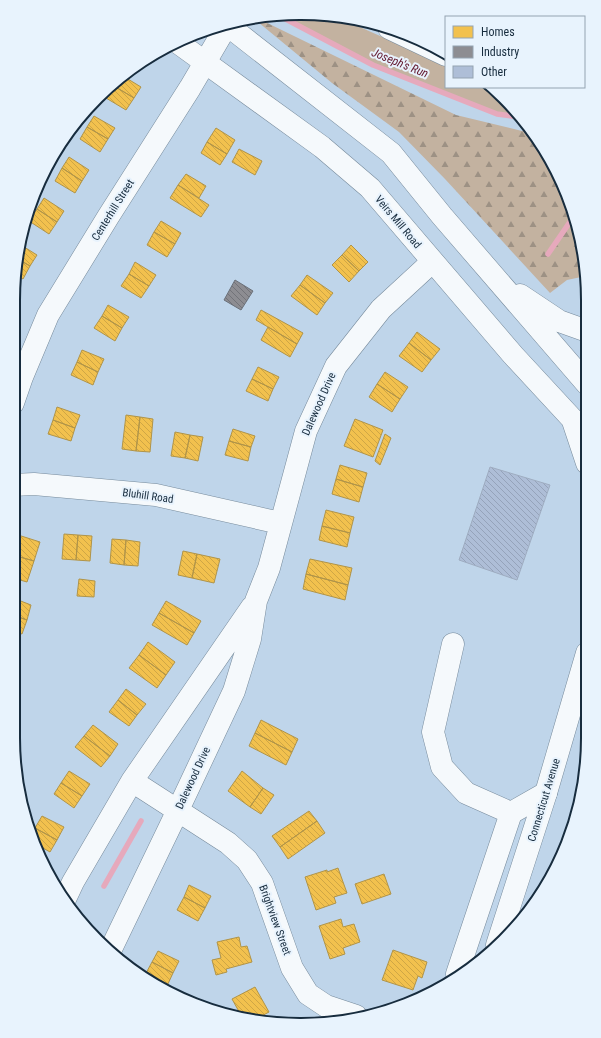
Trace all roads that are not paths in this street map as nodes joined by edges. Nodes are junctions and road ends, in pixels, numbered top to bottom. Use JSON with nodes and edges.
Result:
{"nodes":[{"id":1,"x":232,"y":29,"type":"edge"},
{"id":2,"x":222,"y":32,"type":"edge"},
{"id":3,"x":182,"y":46,"type":"edge"},
{"id":4,"x":205,"y":63,"type":"junction"},
{"id":5,"x":432,"y":262,"type":"junction"},
{"id":6,"x":497,"y":280,"type":"junction"},
{"id":7,"x":581,"y":329,"type":"edge"},
{"id":8,"x":581,"y":377,"type":"edge"},
{"id":9,"x":20,"y":384,"type":"edge"},
{"id":10,"x":572,"y":420,"type":"junction"},
{"id":11,"x":581,"y":429,"type":"edge"},
{"id":12,"x":581,"y":446,"type":"edge"},
{"id":13,"x":20,"y":485,"type":"edge"},
{"id":14,"x":280,"y":523,"type":"junction"},
{"id":15,"x":256,"y":601,"type":"junction"},
{"id":16,"x":453,"y":644,"type":"dead end"},
{"id":17,"x":581,"y":673,"type":"edge"},
{"id":18,"x":132,"y":781,"type":"junction"},
{"id":19,"x":546,"y":793,"type":"junction"},
{"id":20,"x":178,"y":810,"type":"junction"},
{"id":21,"x":511,"y":813,"type":"junction"},
{"id":22,"x":68,"y":894,"type":"edge"},
{"id":23,"x":500,"y":934,"type":"edge"},
{"id":24,"x":112,"y":945,"type":"edge"},
{"id":25,"x":459,"y":969,"type":"edge"},
{"id":26,"x":350,"y":1014,"type":"edge"}],
"edges":[{"from":1,"to":6,"type":"street"},
{"from":2,"to":4,"type":"street","name":"Centerhill Street"},
{"from":3,"to":4,"type":"street","name":"Veirs Mill Road"},
{"from":4,"to":5,"type":"street","name":"Veirs Mill Road"},
{"from":4,"to":9,"type":"street","name":"Centerhill Street"},
{"from":5,"to":10,"type":"street","name":"Veirs Mill Road"},
{"from":5,"to":14,"type":"street","name":"Dalewood Drive"},
{"from":6,"to":7,"type":"street"},
{"from":6,"to":8,"type":"street"},
{"from":10,"to":11,"type":"street","name":"Veirs Mill Road"},
{"from":10,"to":12,"type":"street"},
{"from":13,"to":14,"type":"street","name":"Bluhill Road"},
{"from":14,"to":15,"type":"street","name":"Dalewood Drive"},
{"from":15,"to":18,"type":"street","name":"Dalewood Drive"},
{"from":15,"to":20,"type":"street","name":"Dalewood Drive"},
{"from":16,"to":21,"type":"street"},
{"from":17,"to":19,"type":"street","name":"Connecticut Avenue"},
{"from":18,"to":20,"type":"street","name":"Brightview Street"},
{"from":18,"to":22,"type":"street","name":"Dalewood Drive"},
{"from":19,"to":21,"type":"street"},
{"from":19,"to":23,"type":"street","name":"Connecticut Avenue"},
{"from":20,"to":24,"type":"street","name":"Dalewood Drive"},
{"from":20,"to":26,"type":"street","name":"Brightview Street"},
{"from":21,"to":25,"type":"street"}]}
